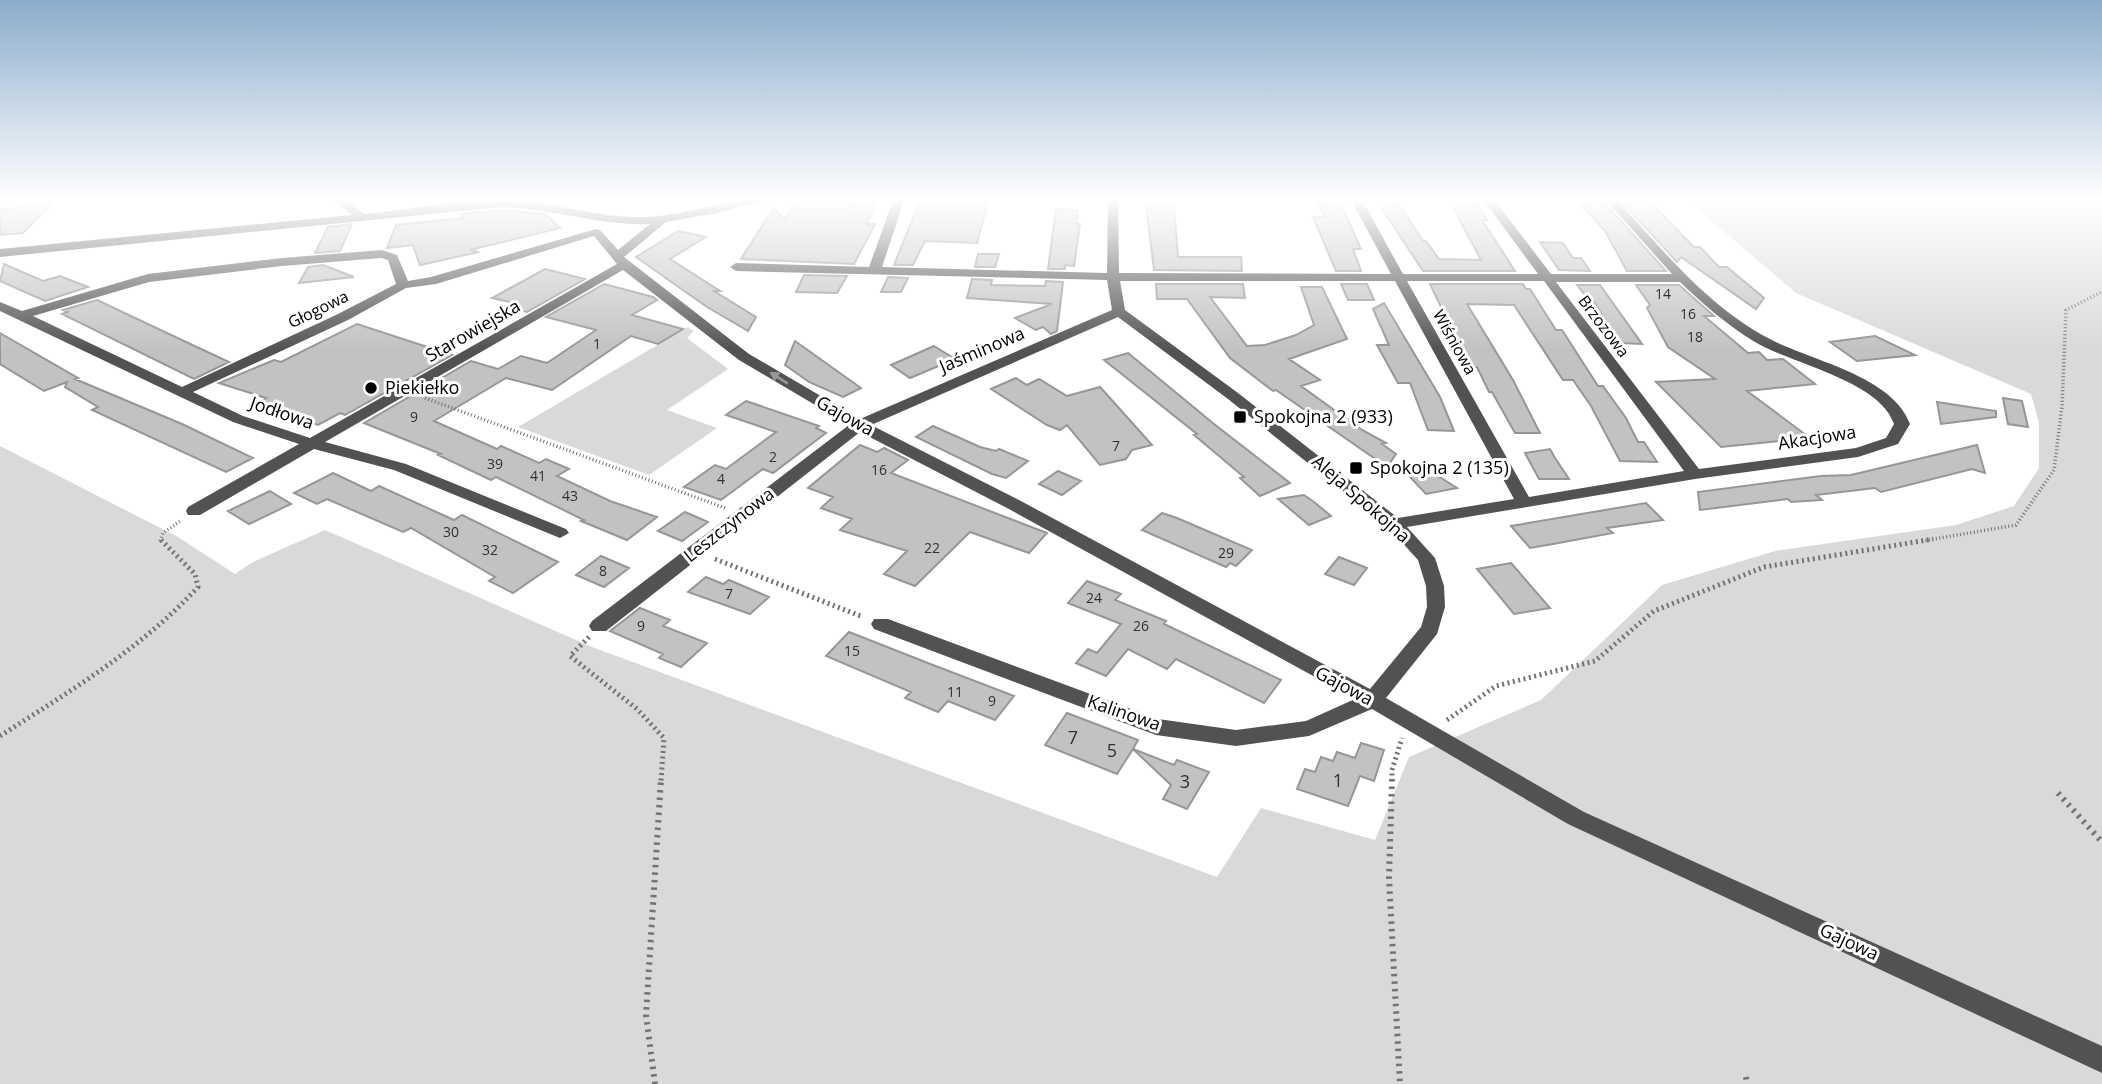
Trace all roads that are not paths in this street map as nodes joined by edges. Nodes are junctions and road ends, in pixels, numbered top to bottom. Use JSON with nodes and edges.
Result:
{"nodes":[{"id":1,"x":44,"y":249,"type":"edge"},
{"id":2,"x":543,"y":249,"type":"edge"},
{"id":3,"x":608,"y":249,"type":"edge"},
{"id":4,"x":631,"y":249,"type":"edge"},
{"id":5,"x":882,"y":249,"type":"edge"},
{"id":6,"x":1113,"y":249,"type":"edge"},
{"id":7,"x":1383,"y":249,"type":"edge"},
{"id":8,"x":1524,"y":249,"type":"edge"},
{"id":9,"x":1657,"y":249,"type":"edge"},
{"id":10,"x":0,"y":253,"type":"edge"},
{"id":11,"x":620,"y":261,"type":"junction"},
{"id":12,"x":736,"y":267,"type":"dead end"},
{"id":13,"x":874,"y":271,"type":"junction"},
{"id":14,"x":1113,"y":277,"type":"junction"},
{"id":15,"x":1685,"y":278,"type":"junction"},
{"id":16,"x":1401,"y":279,"type":"junction"},
{"id":17,"x":1546,"y":279,"type":"junction"},
{"id":18,"x":403,"y":285,"type":"junction"},
{"id":19,"x":0,"y":306,"type":"edge"},
{"id":20,"x":1119,"y":312,"type":"junction"},
{"id":21,"x":20,"y":316,"type":"junction"},
{"id":22,"x":180,"y":393,"type":"junction"},
{"id":23,"x":859,"y":425,"type":"junction"},
{"id":24,"x":313,"y":444,"type":"junction"},
{"id":25,"x":1695,"y":474,"type":"junction"},
{"id":26,"x":1524,"y":503,"type":"junction"},
{"id":27,"x":194,"y":511,"type":"road end"},
{"id":28,"x":1395,"y":524,"type":"junction"},
{"id":29,"x":560,"y":533,"type":"dead end"},
{"id":30,"x":881,"y":624,"type":"road end"},
{"id":31,"x":600,"y":626,"type":"road end"},
{"id":32,"x":1373,"y":700,"type":"junction"},
{"id":33,"x":2102,"y":1060,"type":"edge"}],
"edges":[{"from":1,"to":10,"type":"street"},
{"from":2,"to":18,"type":"street","name":"Głogowa"},
{"from":3,"to":11,"type":"street","name":"Gajowa"},
{"from":4,"to":11,"type":"street"},
{"from":5,"to":13,"type":"street"},
{"from":6,"to":14,"type":"street"},
{"from":7,"to":16,"type":"street","name":"Wiśniowa"},
{"from":8,"to":17,"type":"street","name":"Brzozowa"},
{"from":9,"to":15,"type":"street","name":"Akacjowa"},
{"from":23,"to":11,"type":"street","name":"Gajowa","one_way":true},
{"from":11,"to":24,"type":"street","name":"Starowiejska"},
{"from":12,"to":13,"type":"street"},
{"from":13,"to":14,"type":"street"},
{"from":14,"to":16,"type":"street"},
{"from":14,"to":20,"type":"street"},
{"from":15,"to":17,"type":"street"},
{"from":15,"to":25,"type":"street","name":"Akacjowa"},
{"from":16,"to":17,"type":"street"},
{"from":16,"to":26,"type":"street","name":"Wiśniowa"},
{"from":17,"to":25,"type":"street","name":"Brzozowa"},
{"from":18,"to":21,"type":"street"},
{"from":18,"to":22,"type":"street","name":"Głogowa"},
{"from":19,"to":21,"type":"street","name":"Jodłowa"},
{"from":20,"to":23,"type":"street","name":"Jaśminowa"},
{"from":20,"to":28,"type":"street","name":"Aleja Spokojna"},
{"from":21,"to":22,"type":"street","name":"Jodłowa"},
{"from":22,"to":24,"type":"street","name":"Jodłowa"},
{"from":23,"to":31,"type":"street","name":"Leszczynowa"},
{"from":23,"to":32,"type":"street","name":"Gajowa"},
{"from":24,"to":27,"type":"street","name":"Starowiejska"},
{"from":24,"to":29,"type":"street","name":"Jodłowa"},
{"from":25,"to":26,"type":"street","name":"Akacjowa"},
{"from":26,"to":28,"type":"street","name":"Akacjowa"},
{"from":28,"to":32,"type":"street","name":"Aleja Spokojna"},
{"from":30,"to":32,"type":"street","name":"Kalinowa"},
{"from":32,"to":33,"type":"street","name":"Gajowa"}]}
